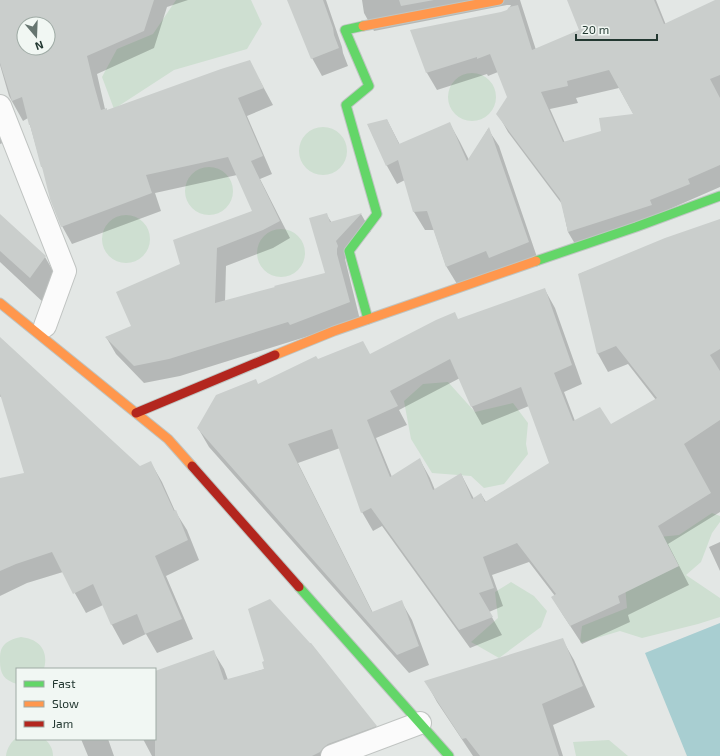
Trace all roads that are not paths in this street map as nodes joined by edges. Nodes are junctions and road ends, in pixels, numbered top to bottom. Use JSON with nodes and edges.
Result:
{"nodes":[{"id":1,"x":499,"y":0,"type":"edge"},
{"id":2,"x":0,"y":106,"type":"edge"},
{"id":3,"x":720,"y":196,"type":"edge"},
{"id":4,"x":0,"y":303,"type":"edge"},
{"id":5,"x":368,"y":320,"type":"junction"},
{"id":6,"x":46,"y":326,"type":"dead end"},
{"id":7,"x":136,"y":413,"type":"junction"},
{"id":8,"x":420,"y":723,"type":"junction"},
{"id":9,"x":332,"y":756,"type":"edge"},
{"id":10,"x":449,"y":756,"type":"edge"}],
"edges":[{"from":1,"to":5,"type":"street"},
{"from":2,"to":6,"type":"street"},
{"from":3,"to":5,"type":"street"},
{"from":4,"to":7,"type":"street"},
{"from":5,"to":7,"type":"street"},
{"from":7,"to":8,"type":"street"},
{"from":8,"to":9,"type":"street"},
{"from":8,"to":10,"type":"street"}]}
